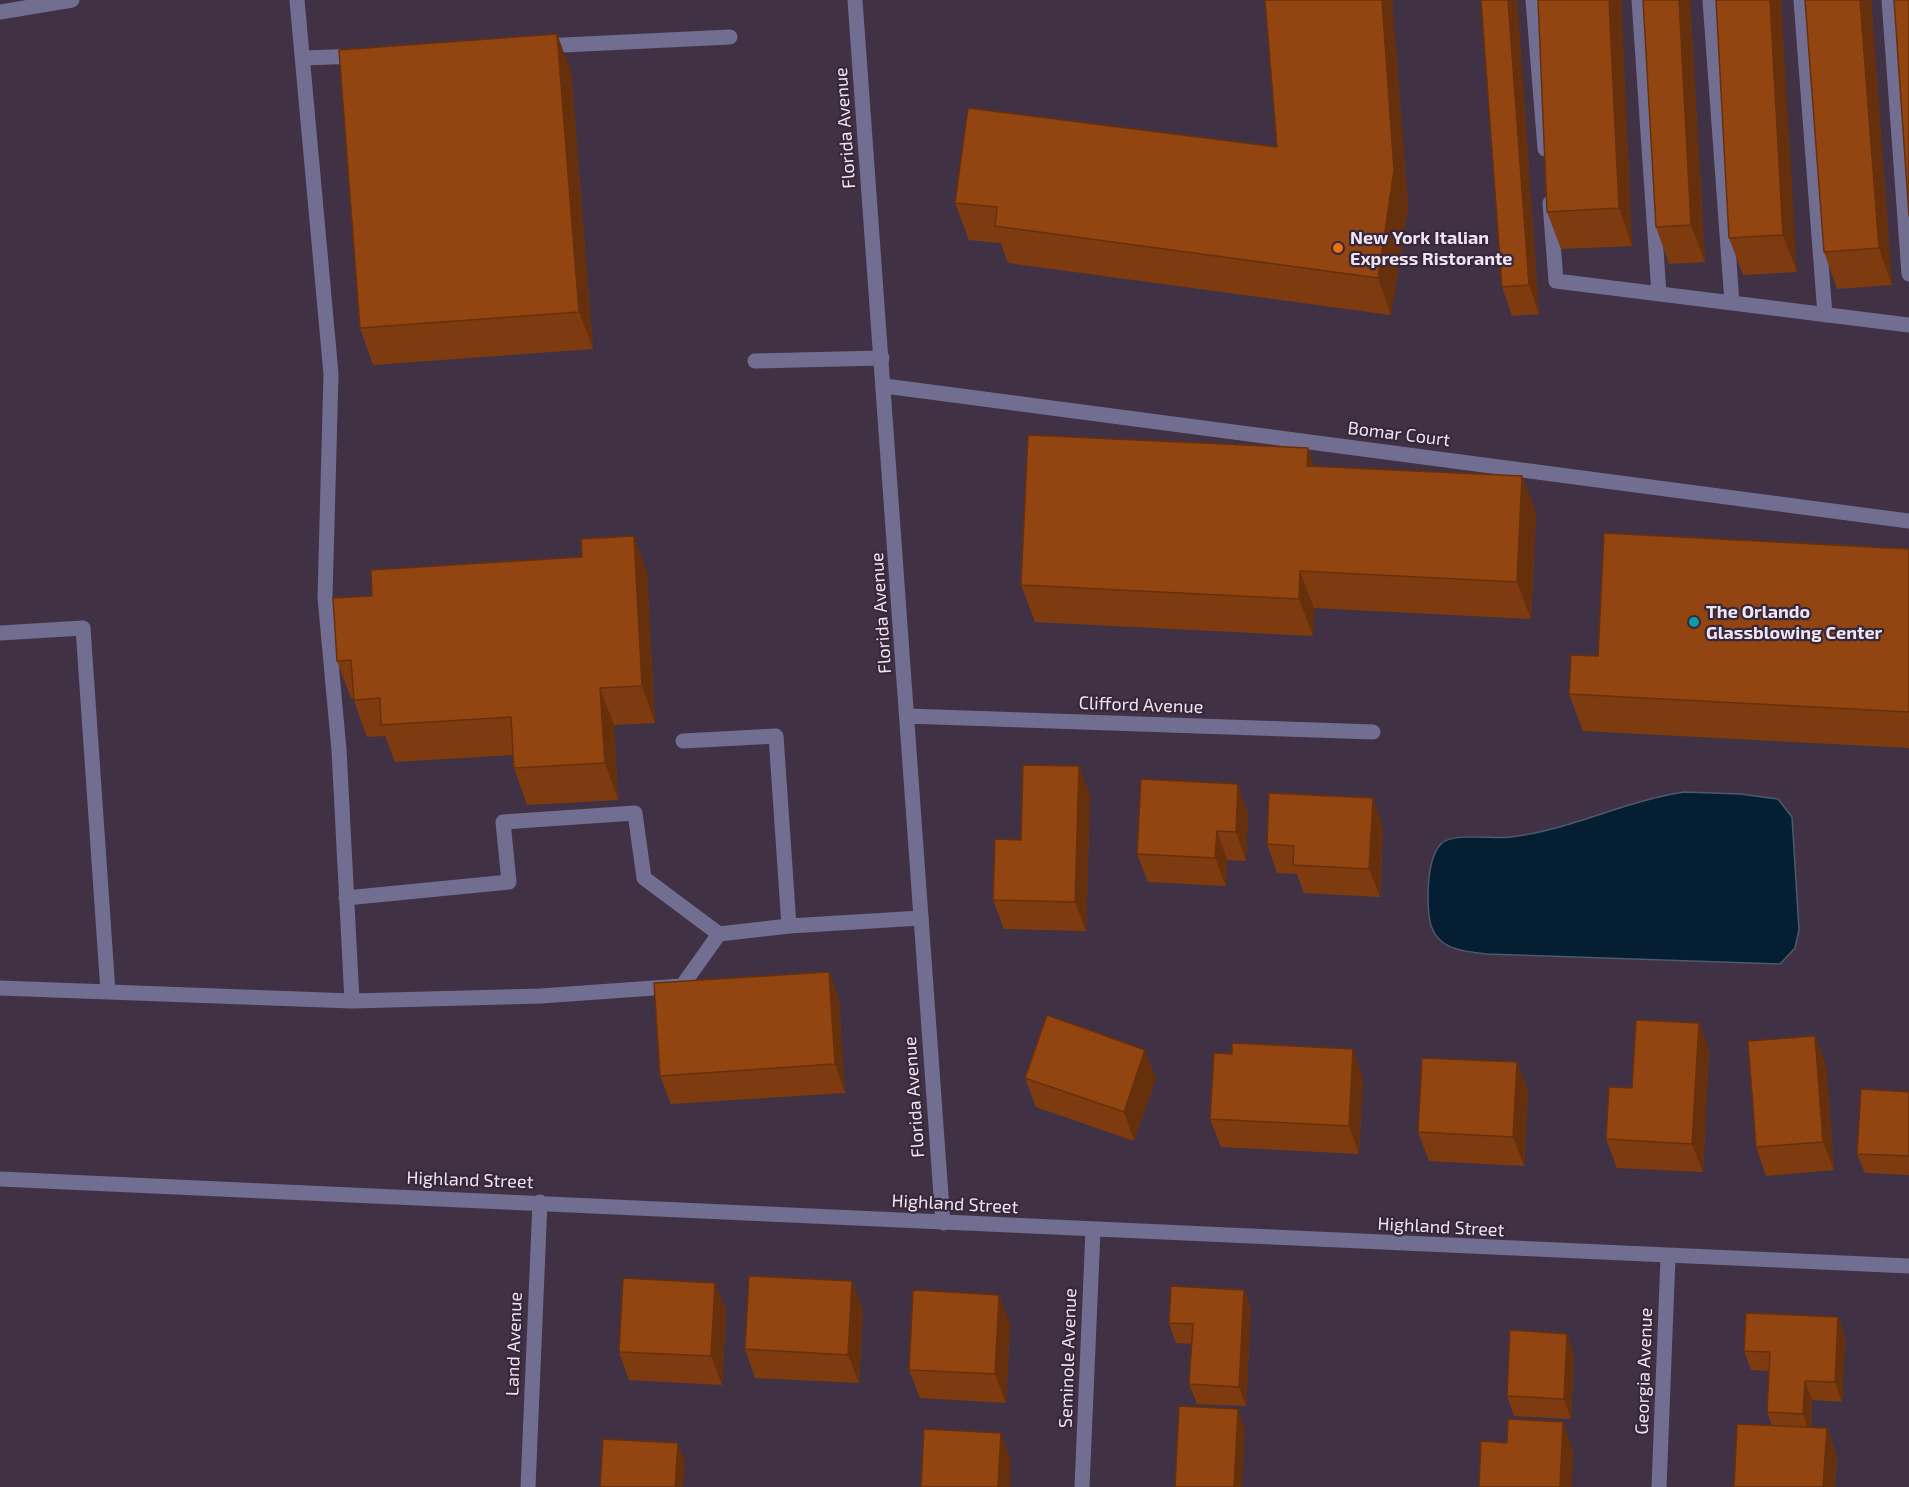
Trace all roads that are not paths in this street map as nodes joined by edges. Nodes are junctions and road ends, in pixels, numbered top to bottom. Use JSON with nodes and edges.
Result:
{"nodes":[{"id":1,"x":72,"y":0,"type":"edge"},
{"id":2,"x":297,"y":0,"type":"edge"},
{"id":3,"x":855,"y":0,"type":"edge"},
{"id":4,"x":1533,"y":0,"type":"edge"},
{"id":5,"x":1639,"y":0,"type":"edge"},
{"id":6,"x":1710,"y":0,"type":"edge"},
{"id":7,"x":1801,"y":0,"type":"edge"},
{"id":8,"x":1889,"y":0,"type":"edge"},
{"id":9,"x":0,"y":12,"type":"edge"},
{"id":10,"x":730,"y":37,"type":"dead end"},
{"id":11,"x":528,"y":47,"type":"edge"},
{"id":12,"x":374,"y":55,"type":"edge"},
{"id":13,"x":303,"y":58,"type":"junction"},
{"id":14,"x":1546,"y":164,"type":"edge"},
{"id":15,"x":1548,"y":187,"type":"edge"},
{"id":16,"x":1909,"y":274,"type":"edge"},
{"id":17,"x":1659,"y":294,"type":"junction"},
{"id":18,"x":1732,"y":303,"type":"junction"},
{"id":19,"x":1824,"y":315,"type":"junction"},
{"id":20,"x":1909,"y":325,"type":"edge"},
{"id":21,"x":882,"y":358,"type":"junction"},
{"id":22,"x":754,"y":361,"type":"dead end"},
{"id":23,"x":885,"y":386,"type":"junction"},
{"id":24,"x":1909,"y":521,"type":"edge"},
{"id":25,"x":0,"y":633,"type":"edge"},
{"id":26,"x":907,"y":716,"type":"junction"},
{"id":27,"x":1373,"y":732,"type":"dead end"},
{"id":28,"x":683,"y":741,"type":"dead end"},
{"id":29,"x":346,"y":898,"type":"junction"},
{"id":30,"x":921,"y":918,"type":"junction"},
{"id":31,"x":789,"y":926,"type":"junction"},
{"id":32,"x":719,"y":934,"type":"junction"},
{"id":33,"x":0,"y":988,"type":"edge"},
{"id":34,"x":108,"y":992,"type":"junction"},
{"id":35,"x":352,"y":1001,"type":"junction"},
{"id":36,"x":0,"y":1179,"type":"edge"},
{"id":37,"x":540,"y":1202,"type":"junction"},
{"id":38,"x":943,"y":1223,"type":"junction"},
{"id":39,"x":1093,"y":1230,"type":"junction"},
{"id":40,"x":1668,"y":1257,"type":"junction"},
{"id":41,"x":1909,"y":1266,"type":"edge"},
{"id":42,"x":528,"y":1487,"type":"edge"},
{"id":43,"x":1082,"y":1487,"type":"edge"},
{"id":44,"x":1659,"y":1487,"type":"edge"}],
"edges":[{"from":1,"to":9,"type":"street"},
{"from":2,"to":13,"type":"street"},
{"from":3,"to":21,"type":"street","name":"Florida Avenue"},
{"from":4,"to":14,"type":"street"},
{"from":5,"to":17,"type":"street"},
{"from":6,"to":18,"type":"street"},
{"from":7,"to":19,"type":"street"},
{"from":8,"to":16,"type":"street"},
{"from":10,"to":11,"type":"street"},
{"from":12,"to":13,"type":"street"},
{"from":13,"to":29,"type":"street"},
{"from":15,"to":17,"type":"street"},
{"from":17,"to":18,"type":"street"},
{"from":18,"to":19,"type":"street"},
{"from":19,"to":20,"type":"street"},
{"from":21,"to":22,"type":"street"},
{"from":21,"to":23,"type":"street","name":"Florida Avenue"},
{"from":23,"to":24,"type":"street","name":"Bomar Court"},
{"from":23,"to":26,"type":"street","name":"Florida Avenue"},
{"from":25,"to":34,"type":"street"},
{"from":26,"to":27,"type":"street","name":"Clifford Avenue"},
{"from":26,"to":30,"type":"street","name":"Florida Avenue"},
{"from":28,"to":31,"type":"street"},
{"from":29,"to":32,"type":"street"},
{"from":29,"to":35,"type":"street"},
{"from":30,"to":31,"type":"street"},
{"from":30,"to":38,"type":"street","name":"Florida Avenue"},
{"from":31,"to":32,"type":"street"},
{"from":32,"to":35,"type":"street"},
{"from":33,"to":34,"type":"street"},
{"from":34,"to":35,"type":"street"},
{"from":36,"to":37,"type":"street","name":"Highland Street"},
{"from":37,"to":38,"type":"street","name":"Highland Street"},
{"from":37,"to":42,"type":"street","name":"Land Avenue"},
{"from":38,"to":39,"type":"street","name":"Highland Street"},
{"from":39,"to":40,"type":"street","name":"Highland Street"},
{"from":39,"to":43,"type":"street","name":"Seminole Avenue"},
{"from":40,"to":41,"type":"street","name":"Highland Street"},
{"from":40,"to":44,"type":"street","name":"Georgia Avenue"}]}
